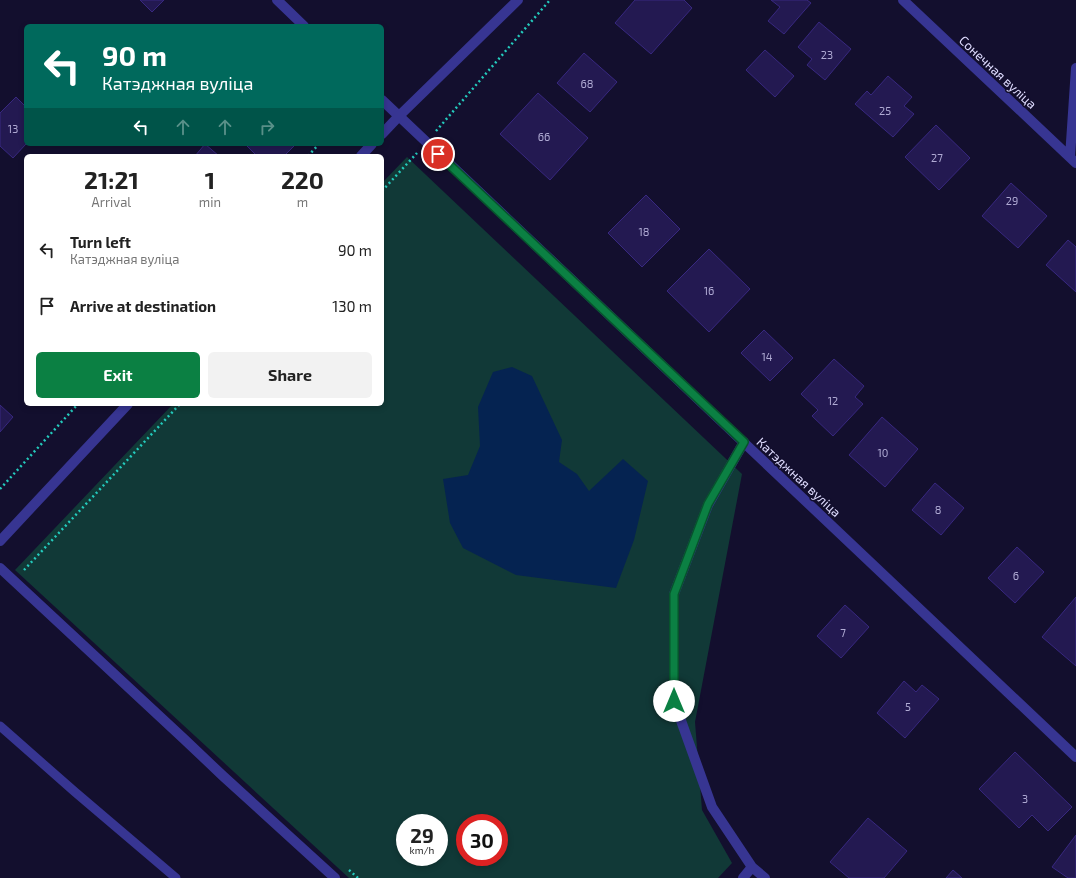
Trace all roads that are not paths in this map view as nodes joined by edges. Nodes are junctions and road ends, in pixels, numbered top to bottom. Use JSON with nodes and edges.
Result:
{"nodes":[{"id":1,"x":277,"y":0,"type":"edge"},
{"id":2,"x":518,"y":0,"type":"edge"},
{"id":3,"x":903,"y":0,"type":"edge"},
{"id":4,"x":302,"y":24,"type":"edge"},
{"id":5,"x":1076,"y":68,"type":"edge"},
{"id":6,"x":384,"y":102,"type":"edge"},
{"id":7,"x":399,"y":116,"type":"junction"},
{"id":8,"x":384,"y":132,"type":"edge"},
{"id":9,"x":370,"y":146,"type":"edge"},
{"id":10,"x":363,"y":154,"type":"edge"},
{"id":11,"x":1073,"y":160,"type":"edge"},
{"id":12,"x":126,"y":406,"type":"edge"},
{"id":13,"x":744,"y":442,"type":"junction"},
{"id":14,"x":0,"y":541,"type":"edge"},
{"id":15,"x":0,"y":568,"type":"edge"},
{"id":16,"x":0,"y":726,"type":"edge"},
{"id":17,"x":1076,"y":757,"type":"edge"},
{"id":18,"x":752,"y":867,"type":"junction"},
{"id":19,"x":176,"y":878,"type":"edge"},
{"id":20,"x":335,"y":878,"type":"edge"},
{"id":21,"x":743,"y":878,"type":"edge"},
{"id":22,"x":765,"y":878,"type":"edge"}],
"edges":[{"from":1,"to":4,"type":"street"},
{"from":2,"to":7,"type":"street"},
{"from":3,"to":11,"type":"street","name":"Сонечная вуліца"},
{"from":5,"to":11,"type":"street"},
{"from":6,"to":7,"type":"street","name":"Катэджная вуліца"},
{"from":7,"to":8,"type":"street"},
{"from":7,"to":13,"type":"street","name":"Катэджная вуліца"},
{"from":9,"to":10,"type":"street"},
{"from":12,"to":14,"type":"street"},
{"from":13,"to":17,"type":"street","name":"Катэджная вуліца"},
{"from":13,"to":18,"type":"street"},
{"from":15,"to":20,"type":"street"},
{"from":16,"to":19,"type":"lane"},
{"from":18,"to":21,"type":"street"},
{"from":18,"to":22,"type":"street"}]}
